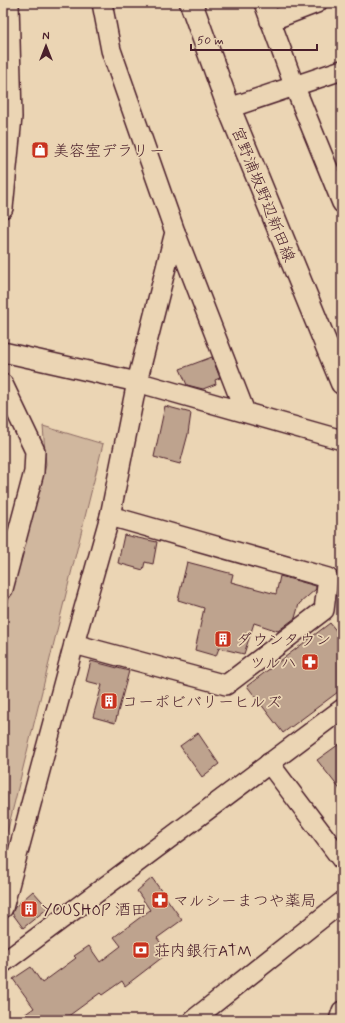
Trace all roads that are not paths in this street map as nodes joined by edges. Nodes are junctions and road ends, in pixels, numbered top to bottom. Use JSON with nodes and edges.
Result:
{"nodes":[{"id":1,"x":10,"y":3,"type":"edge"},
{"id":2,"x":102,"y":3,"type":"edge"},
{"id":3,"x":191,"y":3,"type":"edge"},
{"id":4,"x":264,"y":3,"type":"edge"},
{"id":5,"x":317,"y":3,"type":"edge"},
{"id":6,"x":270,"y":20,"type":"junction"},
{"id":7,"x":342,"y":70,"type":"edge"},
{"id":8,"x":294,"y":86,"type":"junction"},
{"id":9,"x":229,"y":108,"type":"junction"},
{"id":10,"x":342,"y":203,"type":"edge"},
{"id":11,"x":3,"y":208,"type":"edge"},
{"id":12,"x":175,"y":232,"type":"junction"},
{"id":13,"x":3,"y":352,"type":"edge"},
{"id":14,"x":338,"y":362,"type":"edge"},
{"id":15,"x":137,"y":382,"type":"junction"},
{"id":16,"x":342,"y":383,"type":"edge"},
{"id":17,"x":3,"y":384,"type":"edge"},
{"id":18,"x":245,"y":412,"type":"junction"},
{"id":19,"x":342,"y":440,"type":"edge"},
{"id":20,"x":110,"y":516,"type":"junction"},
{"id":21,"x":6,"y":563,"type":"edge"},
{"id":22,"x":3,"y":589,"type":"edge"},
{"id":23,"x":74,"y":644,"type":"junction"},
{"id":24,"x":342,"y":709,"type":"edge"},
{"id":25,"x":269,"y":763,"type":"junction"},
{"id":26,"x":342,"y":860,"type":"edge"},
{"id":27,"x":342,"y":902,"type":"edge"},
{"id":28,"x":3,"y":908,"type":"edge"},
{"id":29,"x":3,"y":963,"type":"edge"},
{"id":30,"x":342,"y":1011,"type":"edge"},
{"id":31,"x":193,"y":1020,"type":"edge"},
{"id":32,"x":339,"y":1020,"type":"edge"}],
"edges":[{"from":1,"to":11,"type":"street"},
{"from":2,"to":12,"type":"street"},
{"from":3,"to":9,"type":"main road","name":"宮野浦坂野辺新田線"},
{"from":4,"to":6,"type":"street"},
{"from":5,"to":6,"type":"street"},
{"from":6,"to":8,"type":"street"},
{"from":7,"to":8,"type":"street"},
{"from":8,"to":9,"type":"street"},
{"from":8,"to":10,"type":"street"},
{"from":9,"to":14,"type":"main road","name":"宮野浦坂野辺新田線"},
{"from":12,"to":15,"type":"street"},
{"from":12,"to":18,"type":"street"},
{"from":13,"to":15,"type":"street"},
{"from":14,"to":16,"type":"main road","name":"宮野浦坂野辺新田線"},
{"from":15,"to":18,"type":"street"},
{"from":15,"to":20,"type":"street"},
{"from":17,"to":21,"type":"street"},
{"from":18,"to":19,"type":"street"},
{"from":20,"to":23,"type":"street"},
{"from":20,"to":23,"type":"street"},
{"from":21,"to":22,"type":"street"},
{"from":23,"to":28,"type":"street"},
{"from":24,"to":25,"type":"street"},
{"from":25,"to":26,"type":"street"},
{"from":25,"to":29,"type":"street"},
{"from":27,"to":31,"type":"street"},
{"from":30,"to":32,"type":"street"}]}
